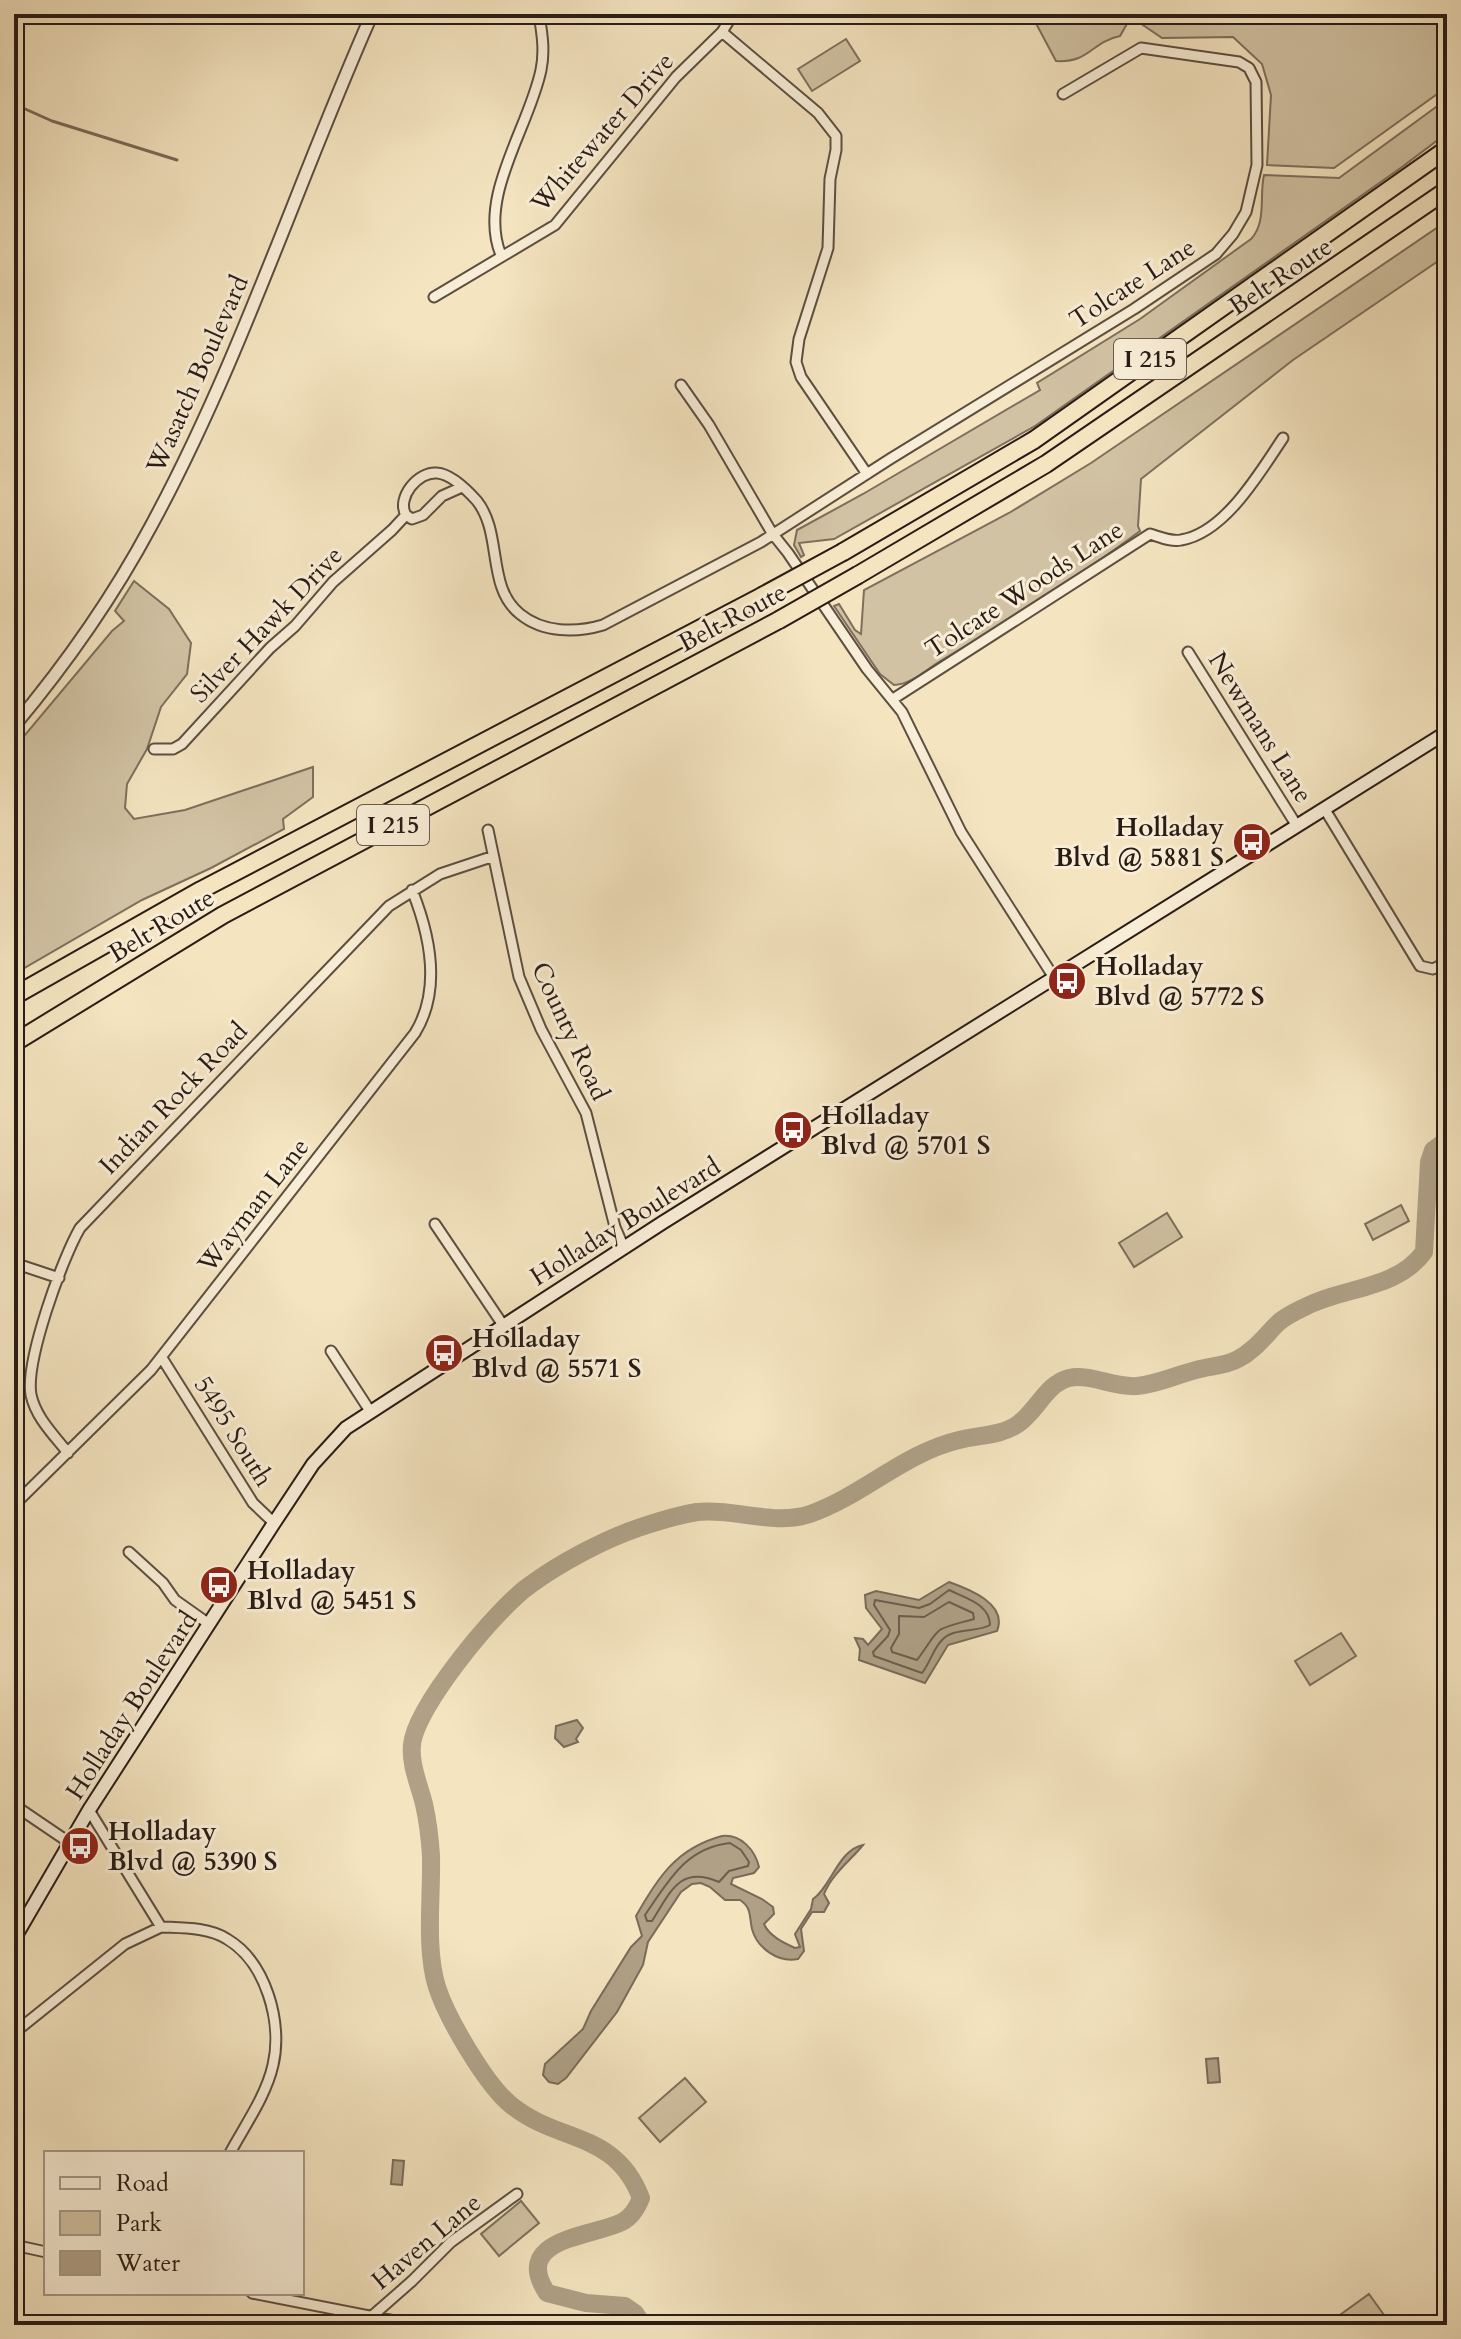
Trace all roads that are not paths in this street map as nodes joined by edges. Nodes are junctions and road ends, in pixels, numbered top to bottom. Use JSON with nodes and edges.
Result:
{"nodes":[{"id":1,"x":372,"y":14,"type":"edge"},
{"id":2,"x":539,"y":14,"type":"edge"},
{"id":3,"x":733,"y":14,"type":"edge"},
{"id":4,"x":722,"y":32,"type":"junction"},
{"id":5,"x":1063,"y":94,"type":"dead end"},
{"id":6,"x":1447,"y":149,"type":"edge"},
{"id":7,"x":1447,"y":190,"type":"edge"},
{"id":8,"x":1447,"y":199,"type":"edge"},
{"id":9,"x":1374,"y":242,"type":"junction"},
{"id":10,"x":501,"y":255,"type":"junction"},
{"id":11,"x":434,"y":297,"type":"dead end"},
{"id":12,"x":681,"y":385,"type":"dead end"},
{"id":13,"x":1283,"y":438,"type":"dead end"},
{"id":14,"x":867,"y":474,"type":"junction"},
{"id":15,"x":462,"y":487,"type":"junction"},
{"id":16,"x":406,"y":515,"type":"junction"},
{"id":17,"x":772,"y":533,"type":"junction"},
{"id":18,"x":1188,"y":652,"type":"dead end"},
{"id":19,"x":893,"y":699,"type":"junction"},
{"id":20,"x":14,"y":726,"type":"edge"},
{"id":21,"x":1447,"y":732,"type":"edge"},
{"id":22,"x":154,"y":749,"type":"dead end"},
{"id":23,"x":1324,"y":808,"type":"junction"},
{"id":24,"x":1297,"y":826,"type":"junction"},
{"id":25,"x":488,"y":830,"type":"dead end"},
{"id":26,"x":491,"y":857,"type":"junction"},
{"id":27,"x":412,"y":890,"type":"junction"},
{"id":28,"x":1447,"y":962,"type":"edge"},
{"id":29,"x":1053,"y":976,"type":"junction"},
{"id":30,"x":14,"y":996,"type":"edge"},
{"id":31,"x":14,"y":1043,"type":"edge"},
{"id":32,"x":435,"y":1224,"type":"dead end"},
{"id":33,"x":624,"y":1248,"type":"junction"},
{"id":34,"x":14,"y":1263,"type":"edge"},
{"id":35,"x":59,"y":1278,"type":"junction"},
{"id":36,"x":503,"y":1325,"type":"junction"},
{"id":37,"x":331,"y":1351,"type":"dead end"},
{"id":38,"x":162,"y":1358,"type":"junction"},
{"id":39,"x":370,"y":1411,"type":"junction"},
{"id":40,"x":68,"y":1453,"type":"junction"},
{"id":41,"x":14,"y":1505,"type":"edge"},
{"id":42,"x":274,"y":1523,"type":"junction"},
{"id":43,"x":129,"y":1552,"type":"dead end"},
{"id":44,"x":209,"y":1624,"type":"junction"},
{"id":45,"x":14,"y":1805,"type":"edge"},
{"id":46,"x":89,"y":1810,"type":"junction"},
{"id":47,"x":70,"y":1843,"type":"junction"},
{"id":48,"x":161,"y":1927,"type":"junction"},
{"id":49,"x":14,"y":1939,"type":"edge"},
{"id":50,"x":14,"y":2033,"type":"edge"},
{"id":51,"x":231,"y":2151,"type":"edge"},
{"id":52,"x":517,"y":2194,"type":"dead end"},
{"id":53,"x":14,"y":2245,"type":"edge"},
{"id":54,"x":44,"y":2252,"type":"edge"},
{"id":55,"x":260,"y":2295,"type":"edge"},
{"id":56,"x":370,"y":2321,"type":"edge"},
{"id":57,"x":415,"y":2325,"type":"edge"}],
"edges":[{"from":1,"to":20,"type":"street","name":"Wasatch Boulevard"},
{"from":2,"to":10,"type":"street"},
{"from":3,"to":4,"type":"street","name":"Whitewater Drive"},
{"from":4,"to":10,"type":"street","name":"Whitewater Drive"},
{"from":4,"to":14,"type":"street"},
{"from":5,"to":14,"type":"street","name":"Tolcate Lane"},
{"from":6,"to":30,"type":"highway","name":"Belt Route","number":"I 215","bridge":true},
{"from":7,"to":9,"type":"highway","name":"Belt Route","number":"I 215"},
{"from":8,"to":9,"type":"highway"},
{"from":9,"to":31,"type":"highway","name":"Belt Route","number":"I 215","bridge":true},
{"from":10,"to":11,"type":"street","name":"Whitewater Drive"},
{"from":12,"to":17,"type":"street"},
{"from":13,"to":19,"type":"street","name":"Tolcate Woods Lane"},
{"from":14,"to":17,"type":"street","name":"Tolcate Lane"},
{"from":15,"to":16,"type":"street","name":"Silver Hawk Drive"},
{"from":15,"to":16,"type":"street","name":"Silver Hawk Drive"},
{"from":15,"to":17,"type":"street"},
{"from":16,"to":22,"type":"street","name":"Silver Hawk Drive"},
{"from":17,"to":19,"type":"street"},
{"from":18,"to":24,"type":"street","name":"Newmans Lane"},
{"from":19,"to":29,"type":"street"},
{"from":21,"to":23,"type":"main road","name":"Holladay Boulevard"},
{"from":23,"to":24,"type":"main road","name":"Holladay Boulevard"},
{"from":23,"to":28,"type":"street"},
{"from":24,"to":29,"type":"main road","name":"Holladay Boulevard"},
{"from":25,"to":26,"type":"street","name":"County Road"},
{"from":26,"to":27,"type":"street","name":"Indian Rock Road"},
{"from":26,"to":33,"type":"street","name":"County Road"},
{"from":27,"to":35,"type":"street","name":"Indian Rock Road"},
{"from":27,"to":38,"type":"street","name":"Wayman Lane"},
{"from":29,"to":33,"type":"main road","name":"Holladay Boulevard"},
{"from":32,"to":36,"type":"street"},
{"from":33,"to":36,"type":"main road","name":"Holladay Boulevard"},
{"from":34,"to":35,"type":"street"},
{"from":35,"to":40,"type":"street","name":"Indian Rock Road"},
{"from":36,"to":39,"type":"main road","name":"Holladay Boulevard"},
{"from":37,"to":39,"type":"street"},
{"from":38,"to":40,"type":"street","name":"Wayman Lane"},
{"from":38,"to":42,"type":"street","name":"5495 South"},
{"from":39,"to":42,"type":"main road","name":"Holladay Boulevard"},
{"from":40,"to":41,"type":"street","name":"Wayman Lane"},
{"from":42,"to":44,"type":"main road","name":"Holladay Boulevard"},
{"from":43,"to":44,"type":"street"},
{"from":44,"to":46,"type":"main road","name":"Holladay Boulevard"},
{"from":45,"to":47,"type":"street"},
{"from":46,"to":47,"type":"main road","name":"Holladay Boulevard"},
{"from":46,"to":48,"type":"street"},
{"from":47,"to":49,"type":"main road","name":"Holladay Boulevard"},
{"from":48,"to":50,"type":"street"},
{"from":48,"to":51,"type":"street"},
{"from":52,"to":56,"type":"street","name":"Haven Lane"},
{"from":53,"to":54,"type":"street"},
{"from":55,"to":56,"type":"street"},
{"from":56,"to":57,"type":"street"}]}
